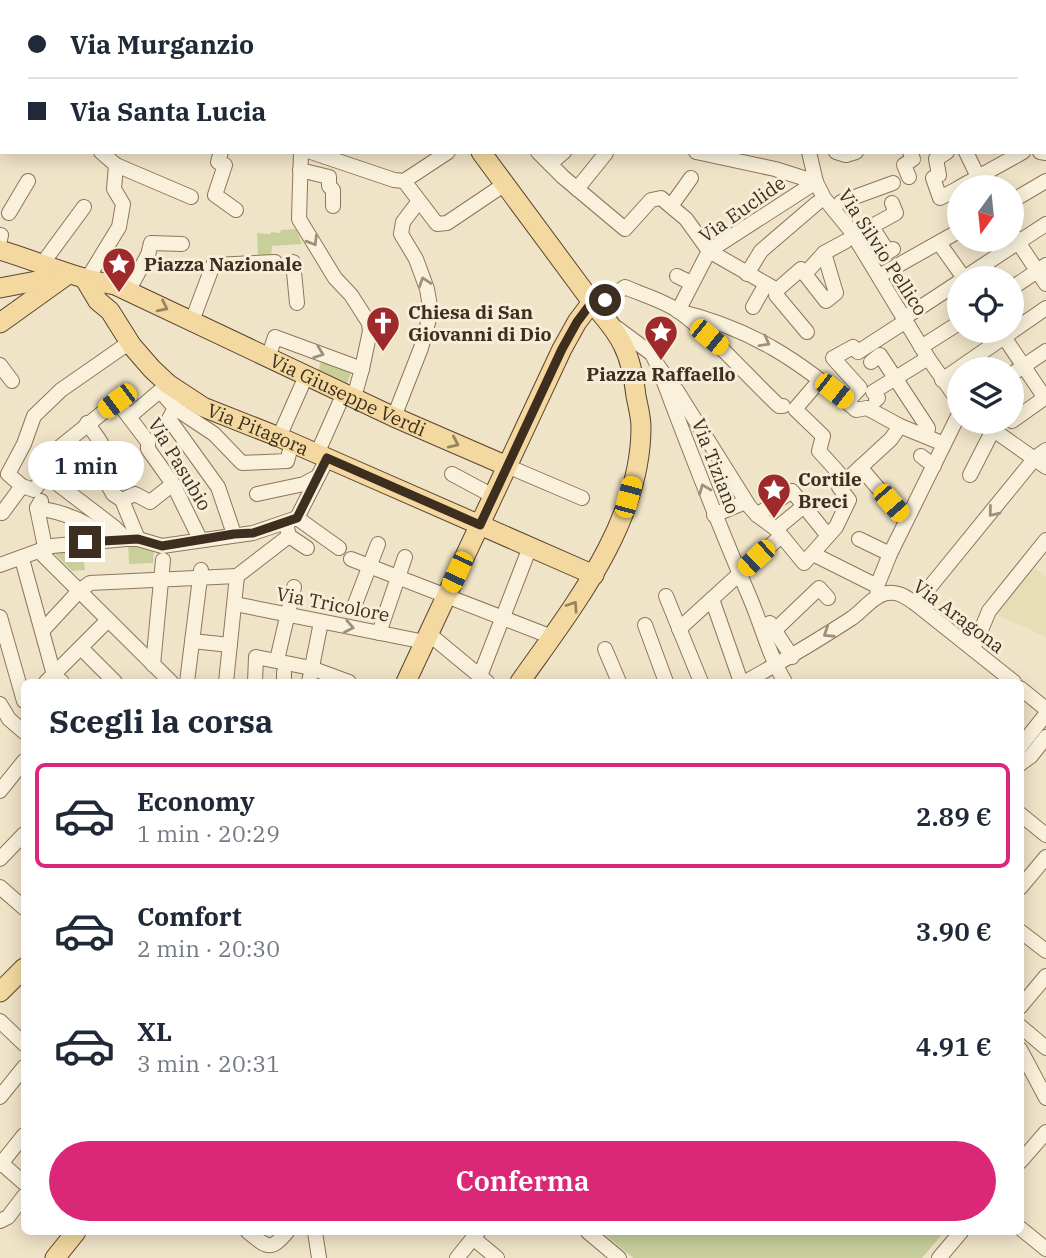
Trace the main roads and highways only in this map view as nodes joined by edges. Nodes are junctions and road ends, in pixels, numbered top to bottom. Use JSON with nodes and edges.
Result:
{"nodes":[{"id":1,"x":482,"y":154,"type":"edge"},
{"id":2,"x":0,"y":242,"type":"edge"},
{"id":3,"x":37,"y":262,"type":"junction"},
{"id":4,"x":77,"y":278,"type":"junction"},
{"id":5,"x":30,"y":282,"type":"junction"},
{"id":6,"x":0,"y":288,"type":"edge"},
{"id":7,"x":594,"y":305,"type":"junction"},
{"id":8,"x":0,"y":323,"type":"edge"},
{"id":9,"x":507,"y":466,"type":"junction"},
{"id":10,"x":480,"y":525,"type":"junction"},
{"id":11,"x":594,"y":575,"type":"junction"},
{"id":12,"x":407,"y":679,"type":"edge"},
{"id":13,"x":522,"y":679,"type":"edge"},
{"id":14,"x":21,"y":973,"type":"edge"},
{"id":15,"x":0,"y":992,"type":"edge"},
{"id":16,"x":74,"y":1235,"type":"edge"},
{"id":17,"x":55,"y":1258,"type":"edge"}],
"edges":[{"from":1,"to":7,"type":"main road"},
{"from":2,"to":3,"type":"main road"},
{"from":3,"to":4,"type":"main road"},
{"from":3,"to":5,"type":"main road"},
{"from":4,"to":5,"type":"main road"},
{"from":4,"to":8,"type":"main road"},
{"from":4,"to":9,"type":"main road","name":"Via Giuseppe Verdi","one_way":true},
{"from":4,"to":10,"type":"main road","name":"Via Pitagora"},
{"from":5,"to":6,"type":"main road"},
{"from":7,"to":9,"type":"main road"},
{"from":7,"to":11,"type":"main road"},
{"from":9,"to":10,"type":"main road"},
{"from":10,"to":11,"type":"main road","name":"Via Pitagora"},
{"from":10,"to":12,"type":"main road"},
{"from":13,"to":11,"type":"main road","one_way":true},
{"from":14,"to":15,"type":"main road"},
{"from":16,"to":17,"type":"main road"}]}
